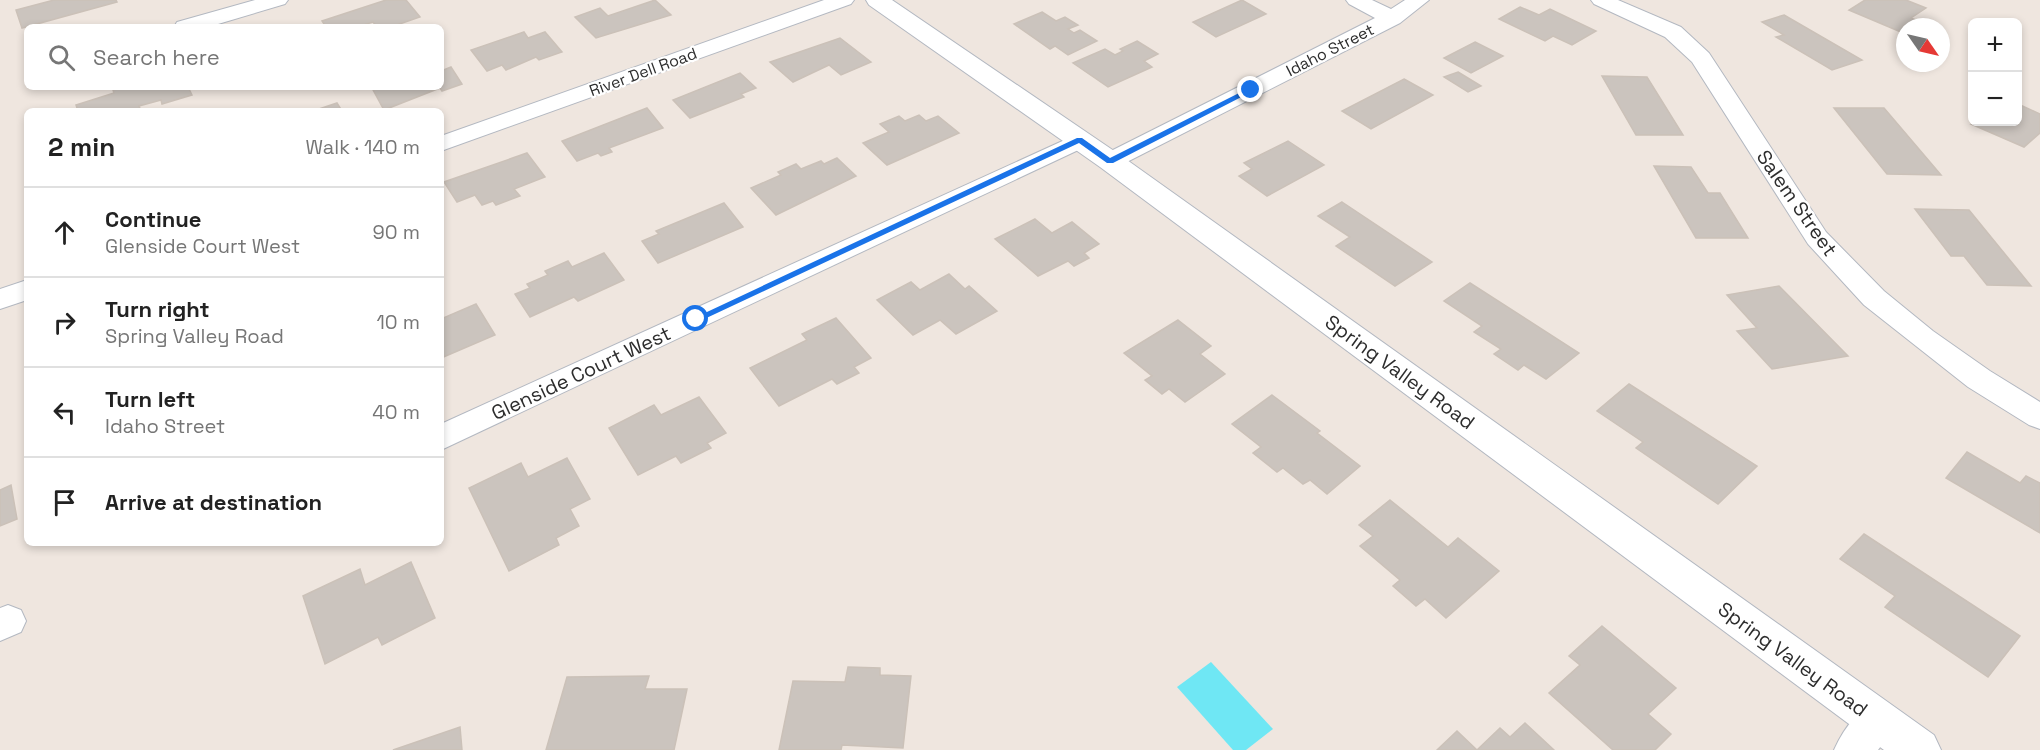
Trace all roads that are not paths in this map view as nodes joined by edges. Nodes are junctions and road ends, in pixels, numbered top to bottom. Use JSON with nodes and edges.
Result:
{"nodes":[{"id":1,"x":278,"y":0,"type":"edge"},
{"id":2,"x":844,"y":0,"type":"edge"},
{"id":3,"x":878,"y":0,"type":"edge"},
{"id":4,"x":1356,"y":0,"type":"edge"},
{"id":5,"x":1419,"y":0,"type":"edge"},
{"id":6,"x":1601,"y":0,"type":"edge"},
{"id":7,"x":1392,"y":18,"type":"junction"},
{"id":8,"x":195,"y":24,"type":"edge"},
{"id":9,"x":1080,"y":140,"type":"junction"},
{"id":10,"x":444,"y":143,"type":"edge"},
{"id":11,"x":1110,"y":161,"type":"junction"},
{"id":12,"x":24,"y":291,"type":"edge"},
{"id":13,"x":0,"y":299,"type":"edge"},
{"id":14,"x":2040,"y":417,"type":"edge"},
{"id":15,"x":444,"y":437,"type":"edge"},
{"id":16,"x":1877,"y":720,"type":"junction"},
{"id":17,"x":1854,"y":750,"type":"edge"},
{"id":18,"x":1919,"y":750,"type":"edge"}],
"edges":[{"from":1,"to":8,"type":"street"},
{"from":2,"to":10,"type":"street","name":"River Dell Road"},
{"from":3,"to":9,"type":"street","name":"Spring Valley Road"},
{"from":4,"to":7,"type":"street"},
{"from":5,"to":7,"type":"street","name":"Idaho Street"},
{"from":6,"to":14,"type":"street","name":"Salem Street"},
{"from":7,"to":11,"type":"street","name":"Idaho Street"},
{"from":9,"to":11,"type":"street","name":"Spring Valley Road"},
{"from":9,"to":15,"type":"street","name":"Glenside Court West"},
{"from":11,"to":16,"type":"street","name":"Spring Valley Road"},
{"from":12,"to":13,"type":"street"},
{"from":16,"to":17,"type":"street"},
{"from":16,"to":18,"type":"street","name":"Spring Valley Road"}]}
